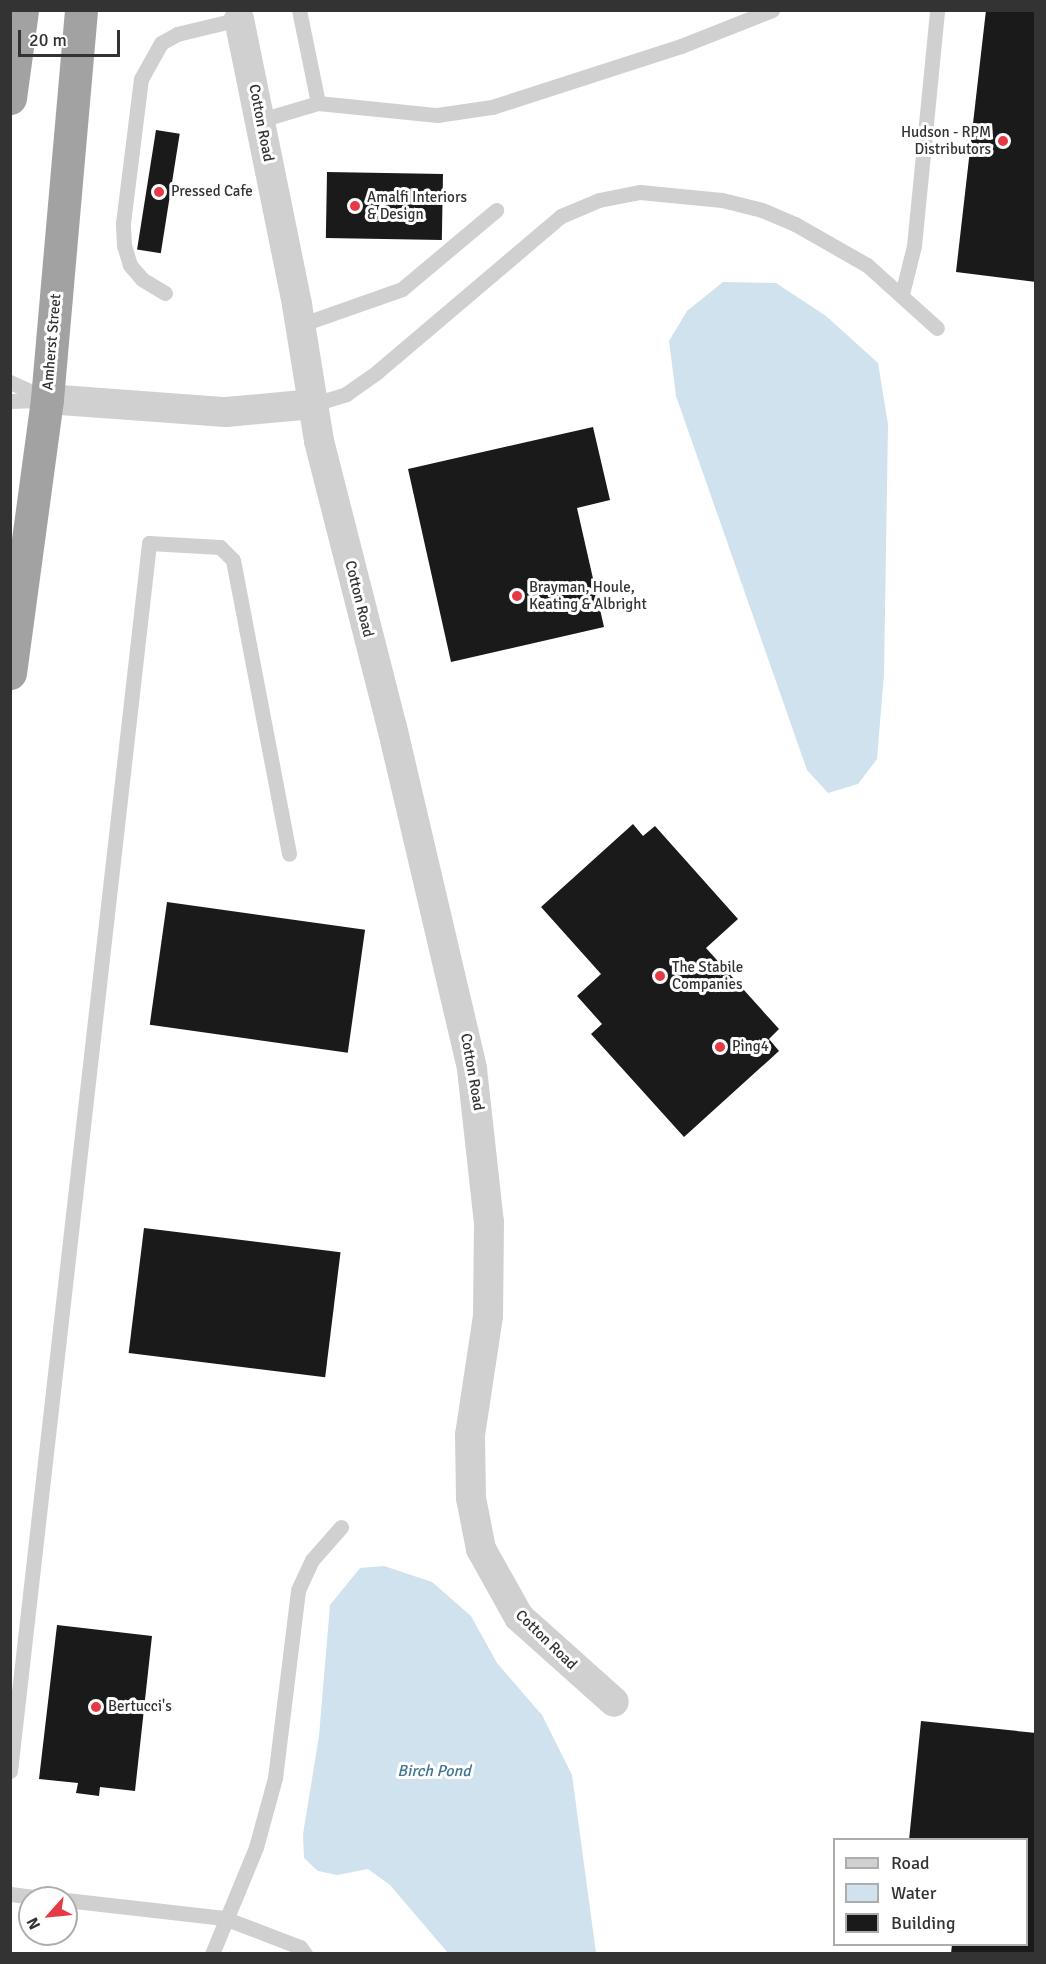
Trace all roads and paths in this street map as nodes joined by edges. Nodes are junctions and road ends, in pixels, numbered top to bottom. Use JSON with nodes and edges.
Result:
{"nodes":[{"id":1,"x":22,"y":10,"type":"edge"},
{"id":2,"x":81,"y":10,"type":"edge"},
{"id":3,"x":299,"y":10,"type":"edge"},
{"id":4,"x":771,"y":10,"type":"edge"},
{"id":5,"x":937,"y":10,"type":"edge"},
{"id":6,"x":239,"y":19,"type":"joint"},
{"id":7,"x":10,"y":98,"type":"edge"},
{"id":8,"x":318,"y":103,"type":"junction"},
{"id":9,"x":261,"y":120,"type":"junction"},
{"id":10,"x":496,"y":210,"type":"dead end"},
{"id":11,"x":165,"y":293,"type":"dead end"},
{"id":12,"x":902,"y":294,"type":"junction"},
{"id":13,"x":300,"y":325,"type":"junction"},
{"id":14,"x":937,"y":328,"type":"dead end"},
{"id":15,"x":10,"y":382,"type":"edge"},
{"id":16,"x":46,"y":399,"type":"junction"},
{"id":17,"x":10,"y":400,"type":"edge"},
{"id":18,"x":314,"y":404,"type":"junction"},
{"id":19,"x":10,"y":673,"type":"edge"},
{"id":20,"x":289,"y":854,"type":"dead end"},
{"id":21,"x":341,"y":1527,"type":"dead end"},
{"id":22,"x":614,"y":1702,"type":"dead end"},
{"id":23,"x":10,"y":1771,"type":"edge"},
{"id":24,"x":78,"y":1901,"type":"edge"},
{"id":25,"x":224,"y":1918,"type":"junction"},
{"id":26,"x":212,"y":1953,"type":"edge"},
{"id":27,"x":306,"y":1953,"type":"edge"}],
"edges":[{"from":1,"to":7,"type":"highway"},
{"from":2,"to":16,"type":"highway","name":"Amherst Street"},
{"from":3,"to":8,"type":"lane"},
{"from":4,"to":8,"type":"lane"},
{"from":5,"to":12,"type":"lane"},
{"from":6,"to":9,"type":"street","name":"Cotton Road"},
{"from":6,"to":11,"type":"lane"},
{"from":8,"to":9,"type":"lane"},
{"from":9,"to":13,"type":"street","name":"Cotton Road"},
{"from":10,"to":13,"type":"lane"},
{"from":12,"to":14,"type":"lane"},
{"from":12,"to":18,"type":"lane"},
{"from":13,"to":18,"type":"street","name":"Cotton Road"},
{"from":15,"to":16,"type":"lane"},
{"from":16,"to":17,"type":"lane"},
{"from":16,"to":18,"type":"street"},
{"from":16,"to":19,"type":"highway","name":"Amherst Street"},
{"from":18,"to":22,"type":"street","name":"Cotton Road"},
{"from":20,"to":23,"type":"lane"},
{"from":21,"to":25,"type":"lane"},
{"from":24,"to":25,"type":"lane"},
{"from":25,"to":26,"type":"lane"},
{"from":25,"to":27,"type":"lane"}]}
